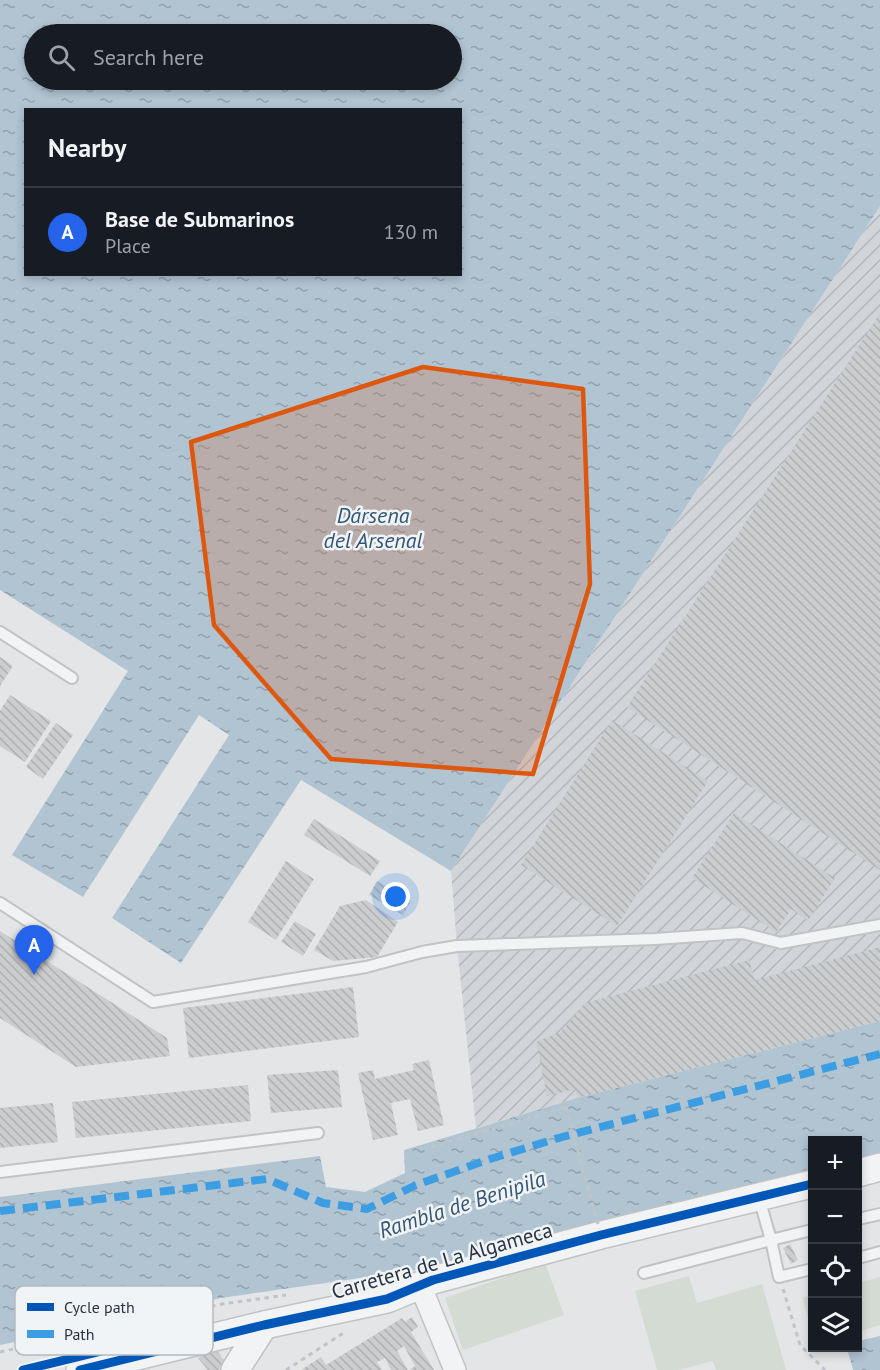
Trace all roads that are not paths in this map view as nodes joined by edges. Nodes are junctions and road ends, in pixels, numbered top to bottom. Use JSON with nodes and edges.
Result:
{"nodes":[{"id":1,"x":0,"y":632,"type":"edge"},
{"id":2,"x":72,"y":678,"type":"dead end"},
{"id":3,"x":0,"y":903,"type":"edge"},
{"id":4,"x":880,"y":925,"type":"edge"},
{"id":5,"x":318,"y":1133,"type":"dead end"},
{"id":6,"x":880,"y":1167,"type":"edge"},
{"id":7,"x":0,"y":1172,"type":"edge"},
{"id":8,"x":862,"y":1172,"type":"edge"},
{"id":9,"x":808,"y":1185,"type":"edge"},
{"id":10,"x":759,"y":1197,"type":"junction"},
{"id":11,"x":880,"y":1214,"type":"edge"},
{"id":12,"x":862,"y":1218,"type":"edge"},
{"id":13,"x":808,"y":1231,"type":"edge"},
{"id":14,"x":771,"y":1240,"type":"junction"},
{"id":15,"x":880,"y":1252,"type":"edge"},
{"id":16,"x":862,"y":1257,"type":"edge"},
{"id":17,"x":808,"y":1270,"type":"edge"},
{"id":18,"x":644,"y":1273,"type":"dead end"},
{"id":19,"x":420,"y":1285,"type":"junction"},
{"id":20,"x":264,"y":1326,"type":"junction"},
{"id":21,"x":213,"y":1336,"type":"edge"},
{"id":22,"x":123,"y":1355,"type":"edge"},
{"id":23,"x":74,"y":1365,"type":"edge"},
{"id":24,"x":235,"y":1370,"type":"edge"},
{"id":25,"x":455,"y":1370,"type":"edge"}],
"edges":[{"from":1,"to":2,"type":"lane"},
{"from":3,"to":4,"type":"lane"},
{"from":5,"to":7,"type":"lane"},
{"from":6,"to":8,"type":"street"},
{"from":9,"to":10,"type":"street","name":"Carretera de La Algameca"},
{"from":10,"to":14,"type":"lane"},
{"from":10,"to":19,"type":"street","name":"Carretera de La Algameca"},
{"from":11,"to":12,"type":"lane"},
{"from":13,"to":14,"type":"lane"},
{"from":14,"to":17,"type":"lane"},
{"from":14,"to":18,"type":"lane"},
{"from":15,"to":16,"type":"lane"},
{"from":19,"to":20,"type":"street","name":"Carretera de La Algameca"},
{"from":19,"to":25,"type":"street"},
{"from":20,"to":21,"type":"street","name":"Carretera de La Algameca"},
{"from":20,"to":24,"type":"street"},
{"from":22,"to":23,"type":"street","name":"Carretera de La Algameca"}]}
